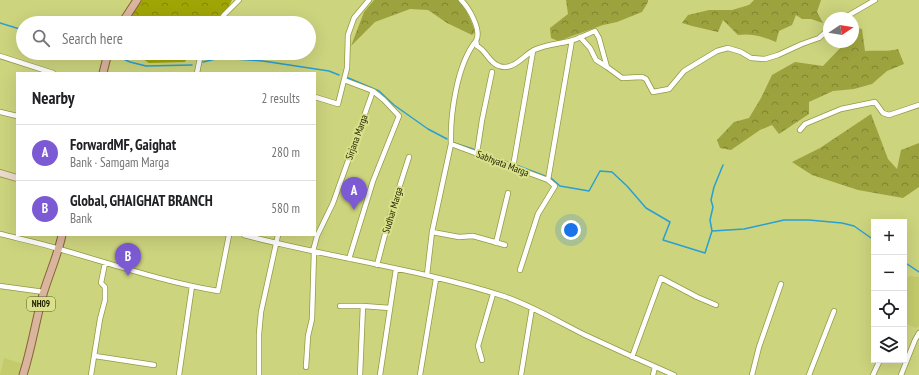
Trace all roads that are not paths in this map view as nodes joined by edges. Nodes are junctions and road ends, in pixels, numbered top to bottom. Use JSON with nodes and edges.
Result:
{"nodes":[{"id":1,"x":137,"y":0,"type":"edge"},
{"id":2,"x":239,"y":0,"type":"edge"},
{"id":3,"x":369,"y":0,"type":"edge"},
{"id":4,"x":461,"y":0,"type":"edge"},
{"id":5,"x":875,"y":0,"type":"edge"},
{"id":6,"x":854,"y":12,"type":"edge"},
{"id":7,"x":127,"y":16,"type":"edge"},
{"id":8,"x":223,"y":16,"type":"edge"},
{"id":9,"x":823,"y":34,"type":"edge"},
{"id":10,"x":580,"y":37,"type":"junction"},
{"id":11,"x":572,"y":40,"type":"junction"},
{"id":12,"x":476,"y":41,"type":"junction"},
{"id":13,"x":532,"y":51,"type":"junction"},
{"id":14,"x":0,"y":56,"type":"edge"},
{"id":15,"x":106,"y":60,"type":"edge"},
{"id":16,"x":200,"y":60,"type":"edge"},
{"id":17,"x":607,"y":67,"type":"junction"},
{"id":18,"x":50,"y":72,"type":"edge"},
{"id":19,"x":103,"y":72,"type":"edge"},
{"id":20,"x":198,"y":72,"type":"edge"},
{"id":21,"x":492,"y":72,"type":"dead end"},
{"id":22,"x":344,"y":80,"type":"junction"},
{"id":23,"x":373,"y":91,"type":"junction"},
{"id":24,"x":316,"y":97,"type":"edge"},
{"id":25,"x":919,"y":105,"type":"edge"},
{"id":26,"x":0,"y":112,"type":"edge"},
{"id":27,"x":16,"y":116,"type":"edge"},
{"id":28,"x":800,"y":130,"type":"dead end"},
{"id":29,"x":451,"y":144,"type":"junction"},
{"id":30,"x":477,"y":153,"type":"junction"},
{"id":31,"x":409,"y":157,"type":"dead end"},
{"id":32,"x":513,"y":167,"type":"junction"},
{"id":33,"x":0,"y":173,"type":"edge"},
{"id":34,"x":16,"y":178,"type":"edge"},
{"id":35,"x":548,"y":180,"type":"junction"},
{"id":36,"x":508,"y":193,"type":"dead end"},
{"id":37,"x":432,"y":232,"type":"junction"},
{"id":38,"x":0,"y":234,"type":"edge"},
{"id":39,"x":62,"y":236,"type":"edge"},
{"id":40,"x":229,"y":236,"type":"edge"},
{"id":41,"x":248,"y":236,"type":"edge"},
{"id":42,"x":278,"y":236,"type":"edge"},
{"id":43,"x":496,"y":243,"type":"junction"},
{"id":44,"x":276,"y":244,"type":"junction"},
{"id":45,"x":505,"y":245,"type":"dead end"},
{"id":46,"x":59,"y":249,"type":"junction"},
{"id":47,"x":314,"y":251,"type":"junction"},
{"id":48,"x":349,"y":259,"type":"junction"},
{"id":49,"x":105,"y":263,"type":"junction"},
{"id":50,"x":377,"y":265,"type":"junction"},
{"id":51,"x":396,"y":269,"type":"junction"},
{"id":52,"x":520,"y":270,"type":"dead end"},
{"id":53,"x":427,"y":275,"type":"junction"},
{"id":54,"x":436,"y":278,"type":"junction"},
{"id":55,"x":781,"y":284,"type":"dead end"},
{"id":56,"x":0,"y":286,"type":"edge"},
{"id":57,"x":192,"y":286,"type":"junction"},
{"id":58,"x":44,"y":292,"type":"junction"},
{"id":59,"x":493,"y":294,"type":"junction"},
{"id":60,"x":716,"y":305,"type":"dead end"},
{"id":61,"x":340,"y":306,"type":"dead end"},
{"id":62,"x":363,"y":306,"type":"junction"},
{"id":63,"x":390,"y":308,"type":"junction"},
{"id":64,"x":532,"y":308,"type":"junction"},
{"id":65,"x":834,"y":311,"type":"dead end"},
{"id":66,"x":919,"y":333,"type":"edge"},
{"id":67,"x":94,"y":356,"type":"junction"},
{"id":68,"x":632,"y":357,"type":"junction"},
{"id":69,"x":482,"y":360,"type":"dead end"},
{"id":70,"x":879,"y":363,"type":"edge"},
{"id":71,"x":154,"y":365,"type":"dead end"},
{"id":72,"x":306,"y":367,"type":"dead end"},
{"id":73,"x":655,"y":367,"type":"junction"},
{"id":74,"x":23,"y":375,"type":"edge"},
{"id":75,"x":91,"y":375,"type":"edge"},
{"id":76,"x":179,"y":375,"type":"edge"},
{"id":77,"x":259,"y":375,"type":"edge"},
{"id":78,"x":360,"y":375,"type":"edge"},
{"id":79,"x":380,"y":375,"type":"edge"},
{"id":80,"x":420,"y":375,"type":"edge"},
{"id":81,"x":521,"y":375,"type":"edge"},
{"id":82,"x":653,"y":375,"type":"edge"},
{"id":83,"x":674,"y":375,"type":"edge"},
{"id":84,"x":752,"y":375,"type":"edge"},
{"id":85,"x":809,"y":375,"type":"edge"},
{"id":86,"x":873,"y":375,"type":"edge"},
{"id":87,"x":901,"y":375,"type":"edge"}],
"edges":[{"from":1,"to":7,"type":"main road"},
{"from":2,"to":8,"type":"street"},
{"from":3,"to":22,"type":"street"},
{"from":4,"to":12,"type":"street"},
{"from":5,"to":6,"type":"street"},
{"from":9,"to":17,"type":"street"},
{"from":10,"to":11,"type":"street"},
{"from":10,"to":17,"type":"street"},
{"from":10,"to":17,"type":"street"},
{"from":11,"to":13,"type":"street"},
{"from":11,"to":35,"type":"street"},
{"from":12,"to":13,"type":"street"},
{"from":12,"to":29,"type":"street"},
{"from":13,"to":32,"type":"street"},
{"from":14,"to":18,"type":"street"},
{"from":15,"to":19,"type":"main road"},
{"from":16,"to":20,"type":"street"},
{"from":21,"to":30,"type":"street"},
{"from":22,"to":23,"type":"street"},
{"from":22,"to":24,"type":"street"},
{"from":23,"to":47,"type":"street","name":"Sirjana Marga"},
{"from":23,"to":48,"type":"street"},
{"from":25,"to":28,"type":"street"},
{"from":26,"to":27,"type":"street"},
{"from":29,"to":30,"type":"street","name":"Sabhyata Marga"},
{"from":29,"to":37,"type":"street"},
{"from":30,"to":32,"type":"street","name":"Sabhyata Marga"},
{"from":31,"to":50,"type":"street","name":"Sudhar Marga"},
{"from":32,"to":35,"type":"street","name":"Sabhyata Marga"},
{"from":33,"to":34,"type":"main road"},
{"from":35,"to":52,"type":"street"},
{"from":36,"to":43,"type":"street"},
{"from":37,"to":43,"type":"street"},
{"from":37,"to":53,"type":"street"},
{"from":38,"to":46,"type":"street"},
{"from":39,"to":46,"type":"main road","number":"NH09"},
{"from":40,"to":57,"type":"street"},
{"from":41,"to":44,"type":"street"},
{"from":42,"to":44,"type":"street"},
{"from":43,"to":45,"type":"street"},
{"from":44,"to":47,"type":"street"},
{"from":44,"to":77,"type":"street"},
{"from":46,"to":49,"type":"street"},
{"from":46,"to":58,"type":"main road","number":"NH09"},
{"from":47,"to":48,"type":"street"},
{"from":47,"to":72,"type":"street","name":"Sirjana Marga"},
{"from":48,"to":50,"type":"street"},
{"from":49,"to":57,"type":"street"},
{"from":49,"to":67,"type":"street"},
{"from":50,"to":51,"type":"street"},
{"from":51,"to":53,"type":"street"},
{"from":51,"to":63,"type":"street"},
{"from":53,"to":54,"type":"street"},
{"from":54,"to":59,"type":"street"},
{"from":54,"to":80,"type":"street"},
{"from":55,"to":84,"type":"street"},
{"from":56,"to":58,"type":"street"},
{"from":57,"to":76,"type":"street"},
{"from":58,"to":74,"type":"main road","number":"NH09"},
{"from":59,"to":64,"type":"street"},
{"from":59,"to":69,"type":"street"},
{"from":60,"to":68,"type":"street"},
{"from":61,"to":62,"type":"street"},
{"from":62,"to":63,"type":"street"},
{"from":62,"to":78,"type":"street"},
{"from":63,"to":79,"type":"street"},
{"from":64,"to":68,"type":"street"},
{"from":64,"to":81,"type":"street"},
{"from":65,"to":85,"type":"street"},
{"from":66,"to":87,"type":"street"},
{"from":67,"to":71,"type":"street"},
{"from":67,"to":75,"type":"street"},
{"from":68,"to":73,"type":"street"},
{"from":70,"to":86,"type":"street"},
{"from":73,"to":82,"type":"street"},
{"from":73,"to":83,"type":"street"}]}
